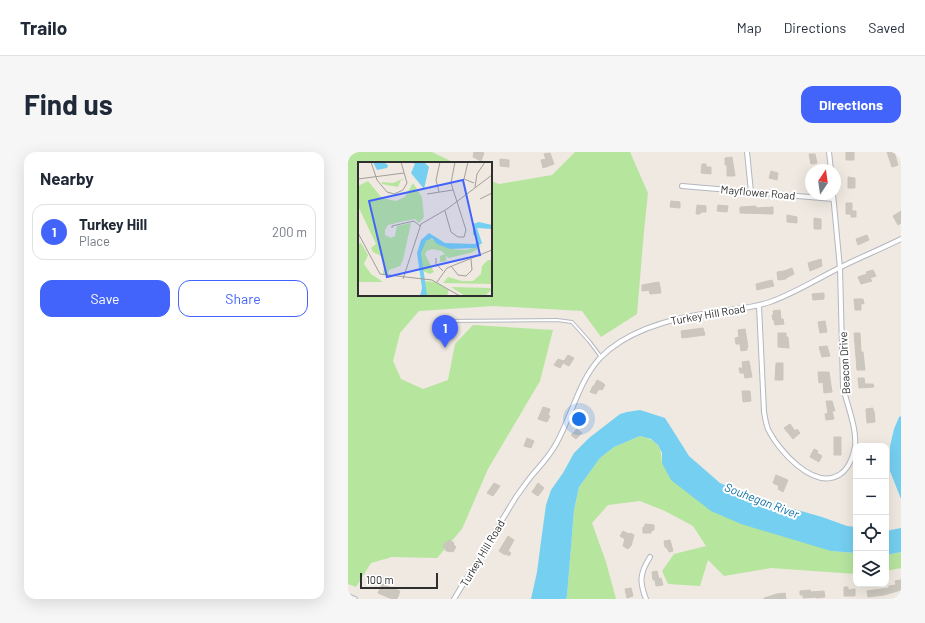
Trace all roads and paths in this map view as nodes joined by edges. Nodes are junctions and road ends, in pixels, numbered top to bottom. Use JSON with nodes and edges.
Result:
{"nodes":[{"id":1,"x":748,"y":152,"type":"edge"},
{"id":2,"x":830,"y":152,"type":"edge"},
{"id":3,"x":831,"y":164,"type":"edge"},
{"id":4,"x":682,"y":186,"type":"dead end"},
{"id":5,"x":751,"y":192,"type":"junction"},
{"id":6,"x":805,"y":195,"type":"edge"},
{"id":7,"x":833,"y":200,"type":"edge"},
{"id":8,"x":901,"y":239,"type":"edge"},
{"id":9,"x":840,"y":268,"type":"junction"},
{"id":10,"x":759,"y":306,"type":"junction"},
{"id":11,"x":438,"y":334,"type":"dead end"},
{"id":12,"x":601,"y":357,"type":"junction"},
{"id":13,"x":650,"y":557,"type":"dead end"},
{"id":14,"x":348,"y":596,"type":"edge"},
{"id":15,"x":355,"y":599,"type":"edge"},
{"id":16,"x":454,"y":599,"type":"edge"},
{"id":17,"x":646,"y":599,"type":"edge"}],
"edges":[{"from":1,"to":5,"type":"street"},
{"from":2,"to":3,"type":"street"},
{"from":4,"to":5,"type":"street","name":"Mayflower Road"},
{"from":5,"to":6,"type":"street","name":"Mayflower Road"},
{"from":7,"to":9,"type":"street","name":"Beacon Drive"},
{"from":8,"to":9,"type":"street","name":"Turkey Hill Road"},
{"from":9,"to":10,"type":"street","name":"Turkey Hill Road"},
{"from":9,"to":10,"type":"street","name":"Beacon Drive"},
{"from":10,"to":12,"type":"street","name":"Turkey Hill Road"},
{"from":11,"to":12,"type":"lane"},
{"from":12,"to":16,"type":"street","name":"Turkey Hill Road"},
{"from":13,"to":17,"type":"street"},
{"from":14,"to":15,"type":"street"}]}
